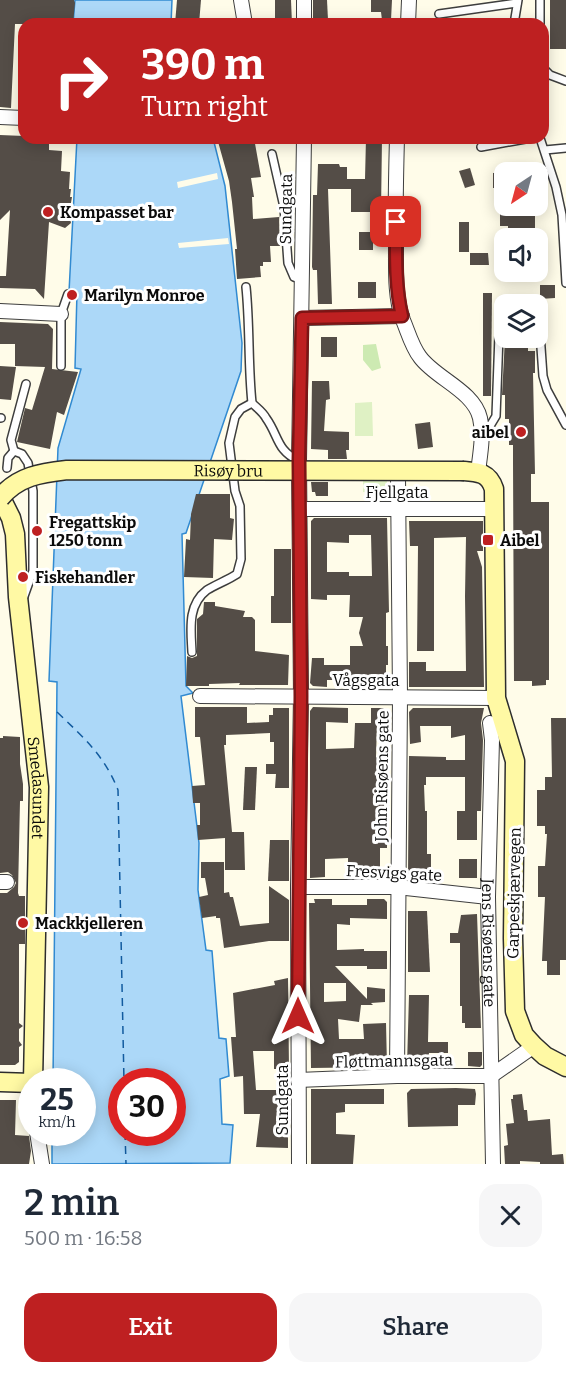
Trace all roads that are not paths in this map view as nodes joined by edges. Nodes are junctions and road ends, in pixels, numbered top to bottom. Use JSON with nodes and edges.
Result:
{"nodes":[{"id":1,"x":241,"y":0,"type":"edge"},
{"id":2,"x":304,"y":0,"type":"edge"},
{"id":3,"x":410,"y":0,"type":"edge"},
{"id":4,"x":540,"y":0,"type":"edge"},
{"id":5,"x":517,"y":1,"type":"edge"},
{"id":6,"x":439,"y":14,"type":"dead end"},
{"id":7,"x":244,"y":18,"type":"edge"},
{"id":8,"x":304,"y":18,"type":"edge"},
{"id":9,"x":408,"y":18,"type":"edge"},
{"id":10,"x":515,"y":18,"type":"edge"},
{"id":11,"x":540,"y":18,"type":"edge"},
{"id":12,"x":549,"y":74,"type":"edge"},
{"id":13,"x":566,"y":81,"type":"edge"},
{"id":14,"x":0,"y":117,"type":"edge"},
{"id":15,"x":18,"y":118,"type":"edge"},
{"id":16,"x":304,"y":144,"type":"edge"},
{"id":17,"x":397,"y":144,"type":"edge"},
{"id":18,"x":498,"y":144,"type":"edge"},
{"id":19,"x":542,"y":144,"type":"edge"},
{"id":20,"x":481,"y":147,"type":"dead end"},
{"id":21,"x":566,"y":148,"type":"edge"},
{"id":22,"x":545,"y":150,"type":"junction"},
{"id":23,"x":272,"y":154,"type":"dead end"},
{"id":24,"x":302,"y":280,"type":"junction"},
{"id":25,"x":566,"y":284,"type":"edge"},
{"id":26,"x":246,"y":287,"type":"dead end"},
{"id":27,"x":68,"y":294,"type":"dead end"},
{"id":28,"x":0,"y":311,"type":"edge"},
{"id":29,"x":61,"y":314,"type":"junction"},
{"id":30,"x":402,"y":316,"type":"junction"},
{"id":31,"x":302,"y":318,"type":"junction"},
{"id":32,"x":499,"y":348,"type":"edge"},
{"id":33,"x":541,"y":348,"type":"edge"},
{"id":34,"x":61,"y":366,"type":"dead end"},
{"id":35,"x":26,"y":384,"type":"dead end"},
{"id":36,"x":252,"y":403,"type":"junction"},
{"id":37,"x":566,"y":425,"type":"edge"},
{"id":38,"x":481,"y":441,"type":"junction"},
{"id":39,"x":14,"y":451,"type":"junction"},
{"id":40,"x":299,"y":461,"type":"junction"},
{"id":41,"x":7,"y":468,"type":"dead end"},
{"id":42,"x":471,"y":471,"type":"junction"},
{"id":43,"x":398,"y":476,"type":"dead end"},
{"id":44,"x":0,"y":497,"type":"edge"},
{"id":45,"x":400,"y":508,"type":"junction"},
{"id":46,"x":300,"y":509,"type":"junction"},
{"id":47,"x":494,"y":509,"type":"junction"},
{"id":48,"x":19,"y":607,"type":"junction"},
{"id":49,"x":192,"y":652,"type":"dead end"},
{"id":50,"x":200,"y":696,"type":"dead end"},
{"id":51,"x":301,"y":696,"type":"junction"},
{"id":52,"x":400,"y":697,"type":"junction"},
{"id":53,"x":496,"y":698,"type":"junction"},
{"id":54,"x":490,"y":723,"type":"dead end"},
{"id":55,"x":397,"y":886,"type":"junction"},
{"id":56,"x":298,"y":887,"type":"junction"},
{"id":57,"x":488,"y":897,"type":"junction"},
{"id":58,"x":534,"y":1046,"type":"junction"},
{"id":59,"x":566,"y":1067,"type":"edge"},
{"id":60,"x":32,"y":1068,"type":"edge"},
{"id":61,"x":397,"y":1076,"type":"junction"},
{"id":62,"x":491,"y":1076,"type":"junction"},
{"id":63,"x":298,"y":1080,"type":"junction"},
{"id":64,"x":0,"y":1082,"type":"edge"},
{"id":65,"x":18,"y":1082,"type":"edge"},
{"id":66,"x":39,"y":1146,"type":"edge"},
{"id":67,"x":42,"y":1164,"type":"edge"},
{"id":68,"x":299,"y":1164,"type":"edge"},
{"id":69,"x":493,"y":1164,"type":"edge"}],
"edges":[{"from":1,"to":7,"type":"street"},
{"from":2,"to":8,"type":"street"},
{"from":3,"to":9,"type":"street"},
{"from":4,"to":11,"type":"lane"},
{"from":5,"to":6,"type":"lane"},
{"from":5,"to":10,"type":"lane"},
{"from":12,"to":13,"type":"lane"},
{"from":14,"to":15,"type":"street"},
{"from":16,"to":24,"type":"street","name":"Sundgata"},
{"from":17,"to":30,"type":"street"},
{"from":18,"to":20,"type":"lane"},
{"from":19,"to":22,"type":"lane"},
{"from":21,"to":22,"type":"lane"},
{"from":22,"to":25,"type":"lane"},
{"from":23,"to":24,"type":"lane","name":"Sundgata"},
{"from":24,"to":31,"type":"street","name":"Sundgata"},
{"from":26,"to":36,"type":"lane"},
{"from":27,"to":29,"type":"lane"},
{"from":28,"to":29,"type":"street"},
{"from":29,"to":34,"type":"lane"},
{"from":30,"to":31,"type":"street"},
{"from":30,"to":38,"type":"street"},
{"from":31,"to":40,"type":"street","name":"Sundgata"},
{"from":32,"to":38,"type":"lane"},
{"from":33,"to":37,"type":"lane"},
{"from":35,"to":39,"type":"lane"},
{"from":36,"to":40,"type":"lane"},
{"from":36,"to":49,"type":"lane"},
{"from":38,"to":42,"type":"street"},
{"from":39,"to":41,"type":"lane"},
{"from":39,"to":48,"type":"lane"},
{"from":40,"to":46,"type":"street","name":"Sundgata"},
{"from":42,"to":44,"type":"main road","name":"Risøy bru","bridge":true},
{"from":42,"to":47,"type":"main road"},
{"from":43,"to":45,"type":"street","name":"John Risøens gate"},
{"from":44,"to":48,"type":"main road","name":"Smedasundet"},
{"from":45,"to":46,"type":"street","name":"Fjellgata"},
{"from":45,"to":47,"type":"street","name":"Fjellgata"},
{"from":45,"to":52,"type":"street","name":"John Risøens gate"},
{"from":46,"to":51,"type":"street","name":"Sundgata"},
{"from":47,"to":53,"type":"main road"},
{"from":48,"to":60,"type":"main road","name":"Smedasundet"},
{"from":50,"to":51,"type":"street","name":"Vågsgata"},
{"from":51,"to":52,"type":"street","name":"Vågsgata"},
{"from":51,"to":56,"type":"street","name":"Sundgata"},
{"from":52,"to":53,"type":"street","name":"Vågsgata"},
{"from":52,"to":55,"type":"street","name":"John Risøens gate"},
{"from":53,"to":58,"type":"main road","name":"Garpeskjærvegen"},
{"from":54,"to":57,"type":"street","name":"Jens Risøens gate"},
{"from":55,"to":56,"type":"street","name":"Fresvigs gate"},
{"from":55,"to":57,"type":"street","name":"Fresvigs gate"},
{"from":55,"to":61,"type":"street","name":"John Risøens gate"},
{"from":56,"to":63,"type":"street","name":"Sundgata"},
{"from":57,"to":62,"type":"street","name":"Jens Risøens gate"},
{"from":58,"to":59,"type":"main road","name":"Garpeskjærvegen"},
{"from":58,"to":62,"type":"street"},
{"from":61,"to":62,"type":"street","name":"Fløttmannsgata"},
{"from":61,"to":63,"type":"street","name":"Fløttmannsgata"},
{"from":62,"to":69,"type":"street","name":"Jens Risøens gate"},
{"from":63,"to":68,"type":"street","name":"Sundgata"},
{"from":64,"to":65,"type":"main road"},
{"from":66,"to":67,"type":"street"}]}
